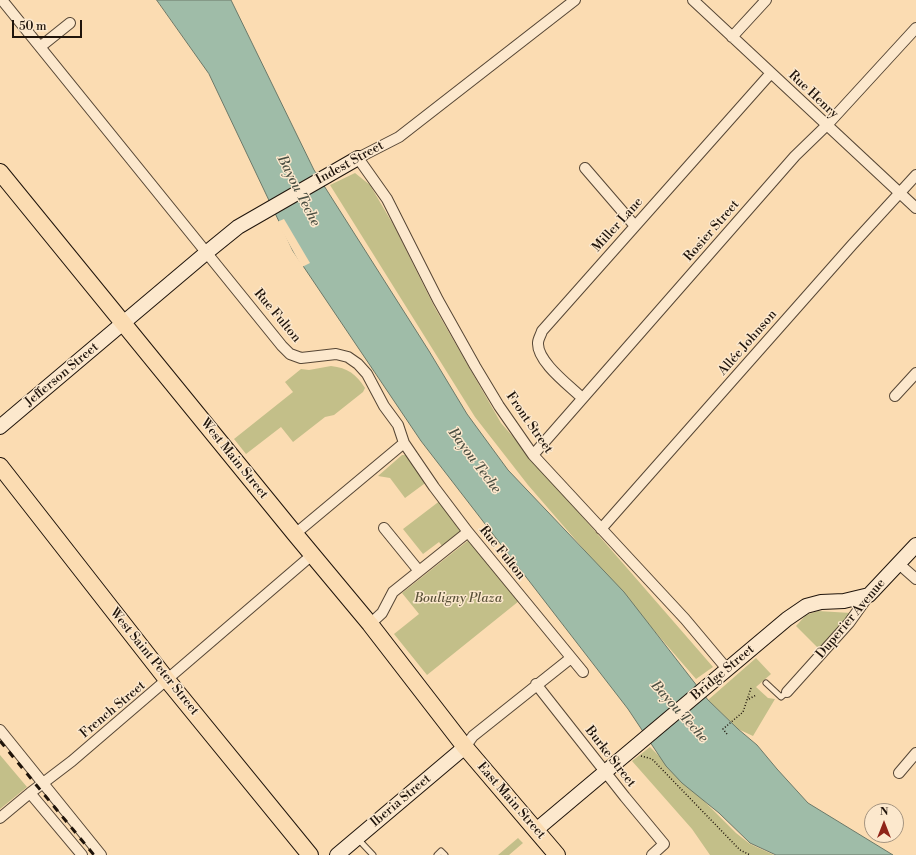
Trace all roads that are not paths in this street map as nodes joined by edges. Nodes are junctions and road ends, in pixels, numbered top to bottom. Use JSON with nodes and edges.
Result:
{"nodes":[{"id":1,"x":2,"y":0,"type":"edge"},
{"id":2,"x":575,"y":0,"type":"edge"},
{"id":3,"x":693,"y":0,"type":"edge"},
{"id":4,"x":766,"y":0,"type":"edge"},
{"id":5,"x":70,"y":23,"type":"dead end"},
{"id":6,"x":916,"y":28,"type":"edge"},
{"id":7,"x":732,"y":37,"type":"junction"},
{"id":8,"x":40,"y":47,"type":"junction"},
{"id":9,"x":771,"y":73,"type":"junction"},
{"id":10,"x":827,"y":125,"type":"junction"},
{"id":11,"x":358,"y":158,"type":"junction"},
{"id":12,"x":584,"y":168,"type":"dead end"},
{"id":13,"x":0,"y":172,"type":"edge"},
{"id":14,"x":916,"y":175,"type":"edge"},
{"id":15,"x":900,"y":193,"type":"junction"},
{"id":16,"x":916,"y":208,"type":"edge"},
{"id":17,"x":636,"y":226,"type":"junction"},
{"id":18,"x":206,"y":252,"type":"junction"},
{"id":19,"x":124,"y":323,"type":"junction"},
{"id":20,"x":916,"y":373,"type":"edge"},
{"id":21,"x":895,"y":396,"type":"dead end"},
{"id":22,"x":582,"y":398,"type":"junction"},
{"id":23,"x":0,"y":427,"type":"edge"},
{"id":24,"x":404,"y":443,"type":"junction"},
{"id":25,"x":533,"y":455,"type":"junction"},
{"id":26,"x":0,"y":466,"type":"edge"},
{"id":27,"x":384,"y":528,"type":"dead end"},
{"id":28,"x":602,"y":528,"type":"junction"},
{"id":29,"x":468,"y":532,"type":"junction"},
{"id":30,"x":295,"y":534,"type":"junction"},
{"id":31,"x":916,"y":545,"type":"edge"},
{"id":32,"x":312,"y":555,"type":"junction"},
{"id":33,"x":899,"y":564,"type":"junction"},
{"id":34,"x":419,"y":570,"type":"junction"},
{"id":35,"x":916,"y":579,"type":"edge"},
{"id":36,"x":869,"y":595,"type":"junction"},
{"id":37,"x":370,"y":624,"type":"junction"},
{"id":38,"x":571,"y":658,"type":"junction"},
{"id":39,"x":727,"y":669,"type":"junction"},
{"id":40,"x":583,"y":672,"type":"dead end"},
{"id":41,"x":168,"y":681,"type":"junction"},
{"id":42,"x":766,"y":683,"type":"dead end"},
{"id":43,"x":536,"y":684,"type":"junction"},
{"id":44,"x":787,"y":692,"type":"joint"},
{"id":45,"x":0,"y":730,"type":"edge"},
{"id":46,"x":465,"y":747,"type":"junction"},
{"id":47,"x":916,"y":753,"type":"edge"},
{"id":48,"x":605,"y":772,"type":"junction"},
{"id":49,"x":899,"y":773,"type":"dead end"},
{"id":50,"x":43,"y":783,"type":"junction"},
{"id":51,"x":30,"y":792,"type":"junction"},
{"id":52,"x":0,"y":818,"type":"edge"},
{"id":53,"x":536,"y":830,"type":"junction"},
{"id":54,"x":358,"y":838,"type":"junction"},
{"id":55,"x":82,"y":855,"type":"edge"},
{"id":56,"x":101,"y":855,"type":"edge"},
{"id":57,"x":310,"y":855,"type":"edge"},
{"id":58,"x":337,"y":855,"type":"edge"},
{"id":59,"x":373,"y":855,"type":"edge"},
{"id":60,"x":437,"y":855,"type":"edge"},
{"id":61,"x":445,"y":855,"type":"edge"},
{"id":62,"x":557,"y":855,"type":"edge"},
{"id":63,"x":652,"y":855,"type":"edge"}],
"edges":[{"from":1,"to":8,"type":"street","name":"Rue Fulton"},
{"from":2,"to":11,"type":"street","name":"Indest Street"},
{"from":3,"to":7,"type":"street","name":"Rue Henry"},
{"from":4,"to":7,"type":"street"},
{"from":5,"to":8,"type":"street"},
{"from":6,"to":10,"type":"street","name":"Rosier Street"},
{"from":7,"to":9,"type":"street","name":"Rue Henry"},
{"from":8,"to":18,"type":"street","name":"Rue Fulton"},
{"from":9,"to":10,"type":"street","name":"Rue Henry"},
{"from":9,"to":17,"type":"street","name":"Miller Lane"},
{"from":10,"to":15,"type":"street","name":"Rue Henry"},
{"from":10,"to":22,"type":"street","name":"Rosier Street"},
{"from":11,"to":18,"type":"street","name":"Indest Street"},
{"from":11,"to":25,"type":"street","name":"Front Street"},
{"from":12,"to":17,"type":"street"},
{"from":13,"to":19,"type":"main road","name":"West Main Street"},
{"from":14,"to":15,"type":"street","name":"Allée Johnson"},
{"from":15,"to":16,"type":"street","name":"Rue Henry"},
{"from":15,"to":28,"type":"street","name":"Allée Johnson"},
{"from":17,"to":22,"type":"street","name":"Miller Lane"},
{"from":18,"to":19,"type":"street","name":"Indest Street"},
{"from":18,"to":24,"type":"street","name":"Rue Fulton"},
{"from":19,"to":23,"type":"street","name":"Jefferson Street"},
{"from":19,"to":30,"type":"main road","name":"West Main Street"},
{"from":20,"to":21,"type":"street"},
{"from":22,"to":25,"type":"street","name":"Rosier Street"},
{"from":24,"to":29,"type":"street","name":"Rue Fulton"},
{"from":24,"to":30,"type":"street"},
{"from":25,"to":28,"type":"street","name":"Front Street"},
{"from":26,"to":41,"type":"main road","name":"West Saint Peter Street"},
{"from":27,"to":34,"type":"street"},
{"from":28,"to":39,"type":"street","name":"Front Street"},
{"from":29,"to":34,"type":"street"},
{"from":29,"to":38,"type":"street","name":"Rue Fulton"},
{"from":30,"to":32,"type":"main road","name":"West Main Street"},
{"from":31,"to":33,"type":"street","name":"Duperier Avenue"},
{"from":32,"to":37,"type":"main road","name":"West Main Street"},
{"from":32,"to":41,"type":"street","name":"French Street"},
{"from":33,"to":35,"type":"street"},
{"from":33,"to":36,"type":"street","name":"Duperier Avenue"},
{"from":34,"to":37,"type":"street"},
{"from":36,"to":39,"type":"street","name":"Bridge Street"},
{"from":36,"to":44,"type":"street","name":"Duperier Avenue"},
{"from":37,"to":46,"type":"main road","name":"West Main Street"},
{"from":38,"to":40,"type":"street","name":"Rue Fulton"},
{"from":38,"to":43,"type":"street"},
{"from":39,"to":48,"type":"street","name":"Bridge Street"},
{"from":41,"to":50,"type":"street","name":"French Street"},
{"from":41,"to":57,"type":"main road","name":"West Saint Peter Street"},
{"from":42,"to":44,"type":"lane"},
{"from":43,"to":46,"type":"street"},
{"from":43,"to":48,"type":"street","name":"Burke Street"},
{"from":45,"to":50,"type":"street"},
{"from":46,"to":53,"type":"main road","name":"East Main Street"},
{"from":46,"to":54,"type":"street","name":"Iberia Street"},
{"from":47,"to":49,"type":"street"},
{"from":48,"to":53,"type":"street","name":"Bridge Street"},
{"from":48,"to":63,"type":"street","name":"Burke Street"},
{"from":50,"to":51,"type":"street","name":"French Street"},
{"from":50,"to":56,"type":"street"},
{"from":51,"to":52,"type":"street","name":"French Street"},
{"from":51,"to":55,"type":"street"},
{"from":53,"to":62,"type":"main road","name":"East Main Street"},
{"from":54,"to":58,"type":"street","name":"Iberia Street"},
{"from":54,"to":59,"type":"lane"},
{"from":60,"to":61,"type":"lane"}]}
